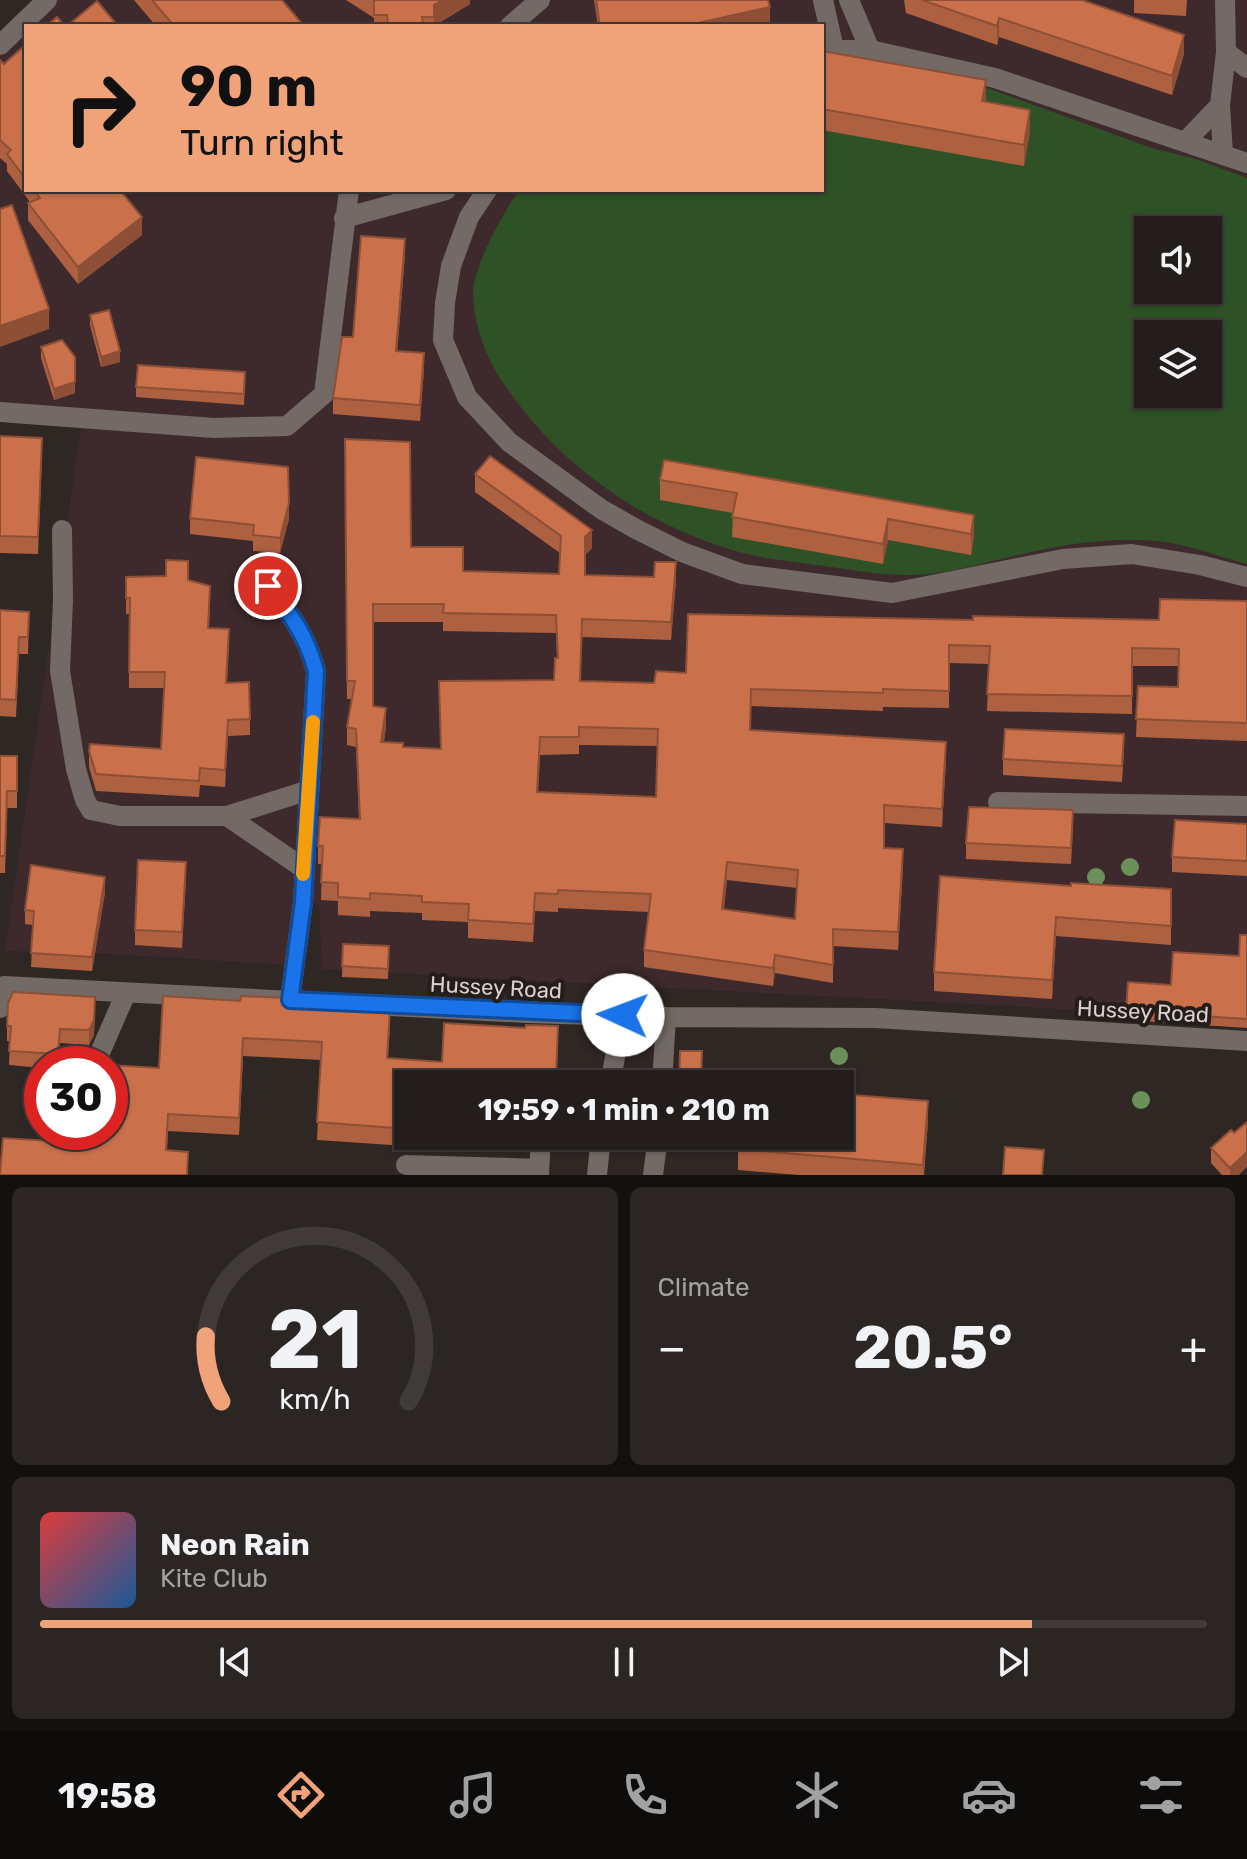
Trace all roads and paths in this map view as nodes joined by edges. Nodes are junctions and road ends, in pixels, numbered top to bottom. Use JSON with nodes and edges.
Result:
{"nodes":[{"id":1,"x":47,"y":0,"type":"edge"},
{"id":2,"x":540,"y":0,"type":"edge"},
{"id":3,"x":823,"y":0,"type":"edge"},
{"id":4,"x":849,"y":0,"type":"edge"},
{"id":5,"x":1225,"y":0,"type":"edge"},
{"id":6,"x":512,"y":24,"type":"edge"},
{"id":7,"x":0,"y":45,"type":"edge"},
{"id":8,"x":828,"y":49,"type":"edge"},
{"id":9,"x":870,"y":50,"type":"junction"},
{"id":10,"x":1226,"y":52,"type":"junction"},
{"id":11,"x":1247,"y":68,"type":"edge"},
{"id":12,"x":1220,"y":105,"type":"junction"},
{"id":13,"x":1185,"y":142,"type":"junction"},
{"id":14,"x":1223,"y":155,"type":"junction"},
{"id":15,"x":1247,"y":163,"type":"edge"},
{"id":16,"x":349,"y":192,"type":"edge"},
{"id":17,"x":439,"y":192,"type":"edge"},
{"id":18,"x":486,"y":192,"type":"edge"},
{"id":19,"x":344,"y":218,"type":"junction"},
{"id":20,"x":0,"y":412,"type":"edge"},
{"id":21,"x":62,"y":530,"type":"dead end"},
{"id":22,"x":1247,"y":577,"type":"edge"},
{"id":23,"x":268,"y":586,"type":"dead end"},
{"id":24,"x":309,"y":790,"type":"junction"},
{"id":25,"x":998,"y":802,"type":"dead end"},
{"id":26,"x":1247,"y":806,"type":"edge"},
{"id":27,"x":227,"y":816,"type":"junction"},
{"id":28,"x":303,"y":868,"type":"junction"},
{"id":29,"x":2,"y":986,"type":"edge"},
{"id":30,"x":126,"y":993,"type":"junction"},
{"id":31,"x":290,"y":1000,"type":"junction"},
{"id":32,"x":0,"y":1008,"type":"edge"},
{"id":33,"x":623,"y":1015,"type":"junction"},
{"id":34,"x":666,"y":1017,"type":"junction"},
{"id":35,"x":1247,"y":1041,"type":"edge"},
{"id":36,"x":103,"y":1046,"type":"edge"},
{"id":37,"x":613,"y":1070,"type":"edge"},
{"id":38,"x":663,"y":1070,"type":"edge"},
{"id":39,"x":540,"y":1150,"type":"edge"},
{"id":40,"x":600,"y":1150,"type":"edge"},
{"id":41,"x":656,"y":1150,"type":"edge"},
{"id":42,"x":406,"y":1165,"type":"dead end"},
{"id":43,"x":539,"y":1172,"type":"edge"},
{"id":44,"x":597,"y":1175,"type":"edge"},
{"id":45,"x":653,"y":1175,"type":"edge"}],
"edges":[{"from":1,"to":7,"type":"street"},
{"from":2,"to":6,"type":"street"},
{"from":3,"to":8,"type":"street"},
{"from":4,"to":9,"type":"street"},
{"from":5,"to":10,"type":"street"},
{"from":8,"to":9,"type":"street"},
{"from":9,"to":13,"type":"street"},
{"from":10,"to":11,"type":"street"},
{"from":10,"to":12,"type":"street"},
{"from":12,"to":13,"type":"street"},
{"from":12,"to":14,"type":"street"},
{"from":13,"to":14,"type":"street"},
{"from":14,"to":15,"type":"street"},
{"from":16,"to":19,"type":"street"},
{"from":17,"to":19,"type":"street"},
{"from":18,"to":22,"type":"street"},
{"from":19,"to":20,"type":"street"},
{"from":21,"to":27,"type":"street"},
{"from":23,"to":24,"type":"street"},
{"from":24,"to":27,"type":"street"},
{"from":24,"to":28,"type":"street"},
{"from":25,"to":26,"type":"street"},
{"from":27,"to":28,"type":"street"},
{"from":28,"to":31,"type":"street"},
{"from":29,"to":30,"type":"street","name":"Hussey Road"},
{"from":29,"to":32,"type":"street","name":"Hussey Road"},
{"from":30,"to":31,"type":"street","name":"Hussey Road"},
{"from":30,"to":36,"type":"street"},
{"from":31,"to":33,"type":"street","name":"Hussey Road"},
{"from":33,"to":34,"type":"street","name":"Hussey Road"},
{"from":33,"to":37,"type":"street"},
{"from":34,"to":35,"type":"street","name":"Hussey Road"},
{"from":34,"to":38,"type":"street"},
{"from":39,"to":43,"type":"street"},
{"from":40,"to":44,"type":"street"},
{"from":41,"to":45,"type":"street"},
{"from":42,"to":43,"type":"street"}]}
